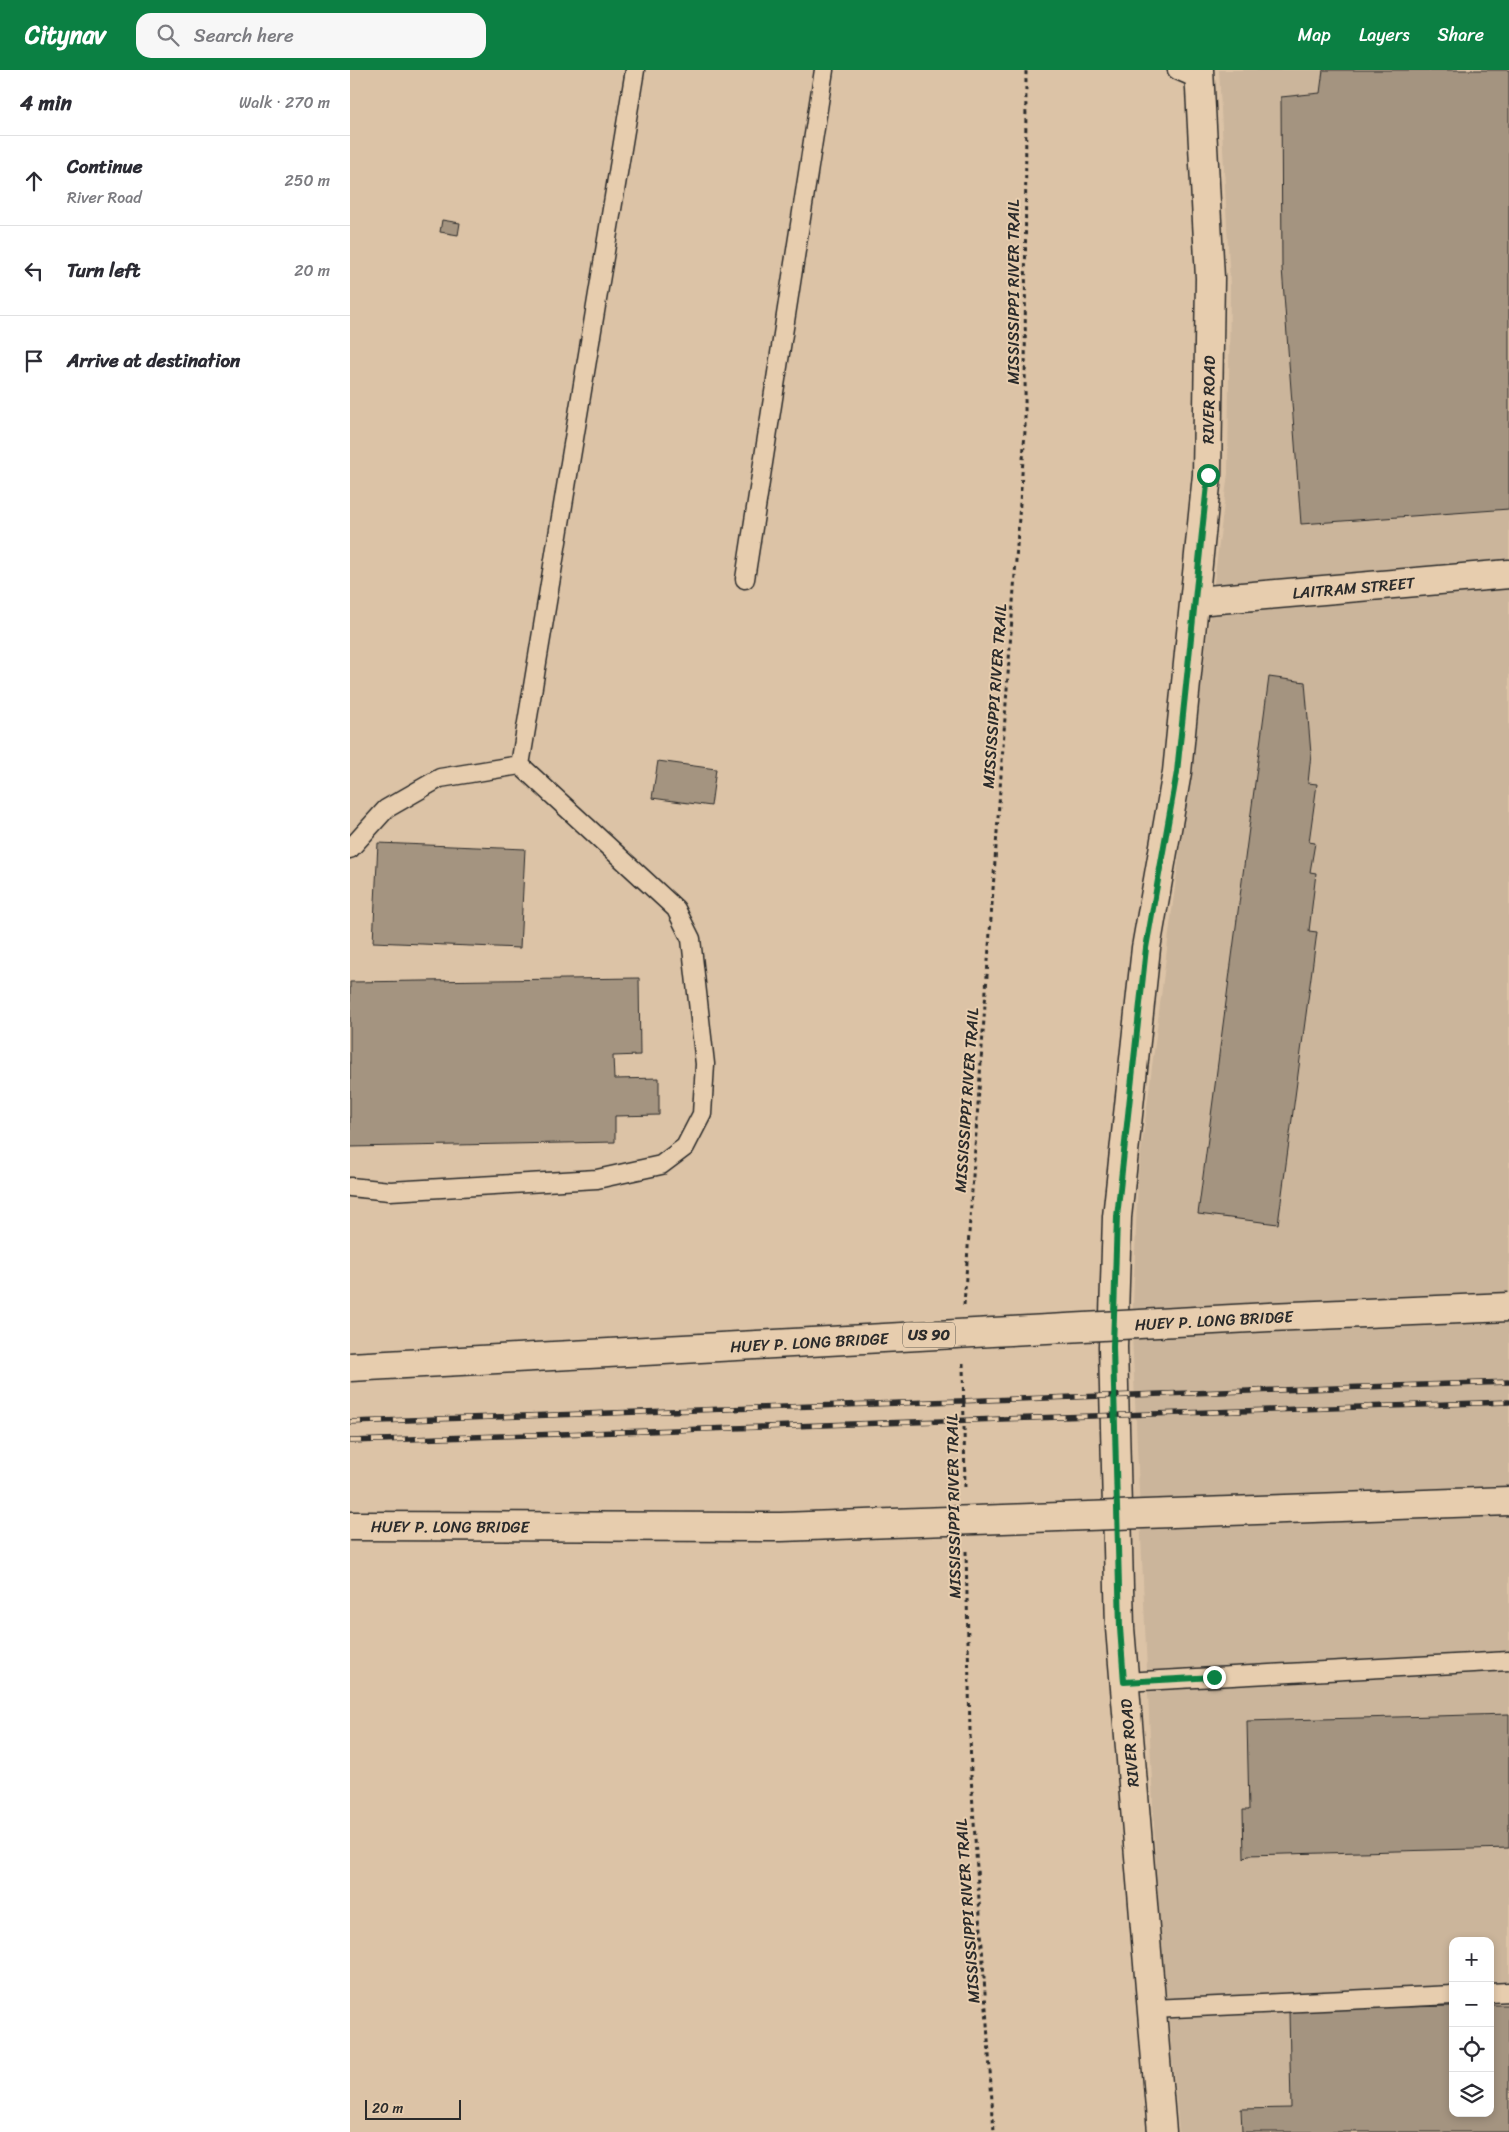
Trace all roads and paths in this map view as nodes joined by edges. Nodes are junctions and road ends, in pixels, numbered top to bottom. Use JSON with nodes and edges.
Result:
{"nodes":[{"id":1,"x":635,"y":70,"type":"edge"},
{"id":2,"x":824,"y":70,"type":"edge"},
{"id":3,"x":1026,"y":70,"type":"edge"},
{"id":4,"x":1192,"y":73,"type":"edge"},
{"id":5,"x":1509,"y":574,"type":"edge"},
{"id":6,"x":745,"y":579,"type":"dead end"},
{"id":7,"x":1196,"y":601,"type":"junction"},
{"id":8,"x":520,"y":765,"type":"junction"},
{"id":9,"x":350,"y":849,"type":"edge"},
{"id":10,"x":350,"y":1187,"type":"edge"},
{"id":11,"x":964,"y":1307,"type":"dead end"},
{"id":12,"x":1509,"y":1307,"type":"edge"},
{"id":13,"x":962,"y":1355,"type":"dead end"},
{"id":14,"x":350,"y":1367,"type":"edge"},
{"id":15,"x":965,"y":1492,"type":"dead end"},
{"id":16,"x":1509,"y":1501,"type":"edge"},
{"id":17,"x":350,"y":1526,"type":"edge"},
{"id":18,"x":966,"y":1541,"type":"dead end"},
{"id":19,"x":1509,"y":1661,"type":"edge"},
{"id":20,"x":1124,"y":1682,"type":"junction"},
{"id":21,"x":1509,"y":1992,"type":"edge"},
{"id":22,"x":1494,"y":1993,"type":"edge"},
{"id":23,"x":1449,"y":1995,"type":"edge"},
{"id":24,"x":1152,"y":2009,"type":"junction"},
{"id":25,"x":994,"y":2132,"type":"edge"},
{"id":26,"x":1162,"y":2132,"type":"edge"}],
"edges":[{"from":1,"to":8,"type":"lane"},
{"from":2,"to":6,"type":"lane"},
{"from":3,"to":11,"type":"path","name":"MISSISSIPPI RIVER TRAIL"},
{"from":4,"to":7,"type":"main road","name":"RIVER ROAD"},
{"from":5,"to":7,"type":"main road","name":"LAITRAM STREET"},
{"from":7,"to":20,"type":"main road","name":"RIVER ROAD"},
{"from":8,"to":9,"type":"lane"},
{"from":8,"to":10,"type":"lane"},
{"from":12,"to":14,"type":"main road","name":"HUEY P. LONG BRIDGE","number":"US 90","bridge":true},
{"from":13,"to":15,"type":"path","name":"MISSISSIPPI RIVER TRAIL"},
{"from":16,"to":17,"type":"main road","name":"HUEY P. LONG BRIDGE","bridge":true},
{"from":18,"to":25,"type":"path","name":"MISSISSIPPI RIVER TRAIL"},
{"from":19,"to":20,"type":"lane"},
{"from":20,"to":24,"type":"main road","name":"RIVER ROAD"},
{"from":21,"to":22,"type":"lane"},
{"from":23,"to":24,"type":"lane"},
{"from":24,"to":26,"type":"main road","name":"RIVER ROAD"}]}
